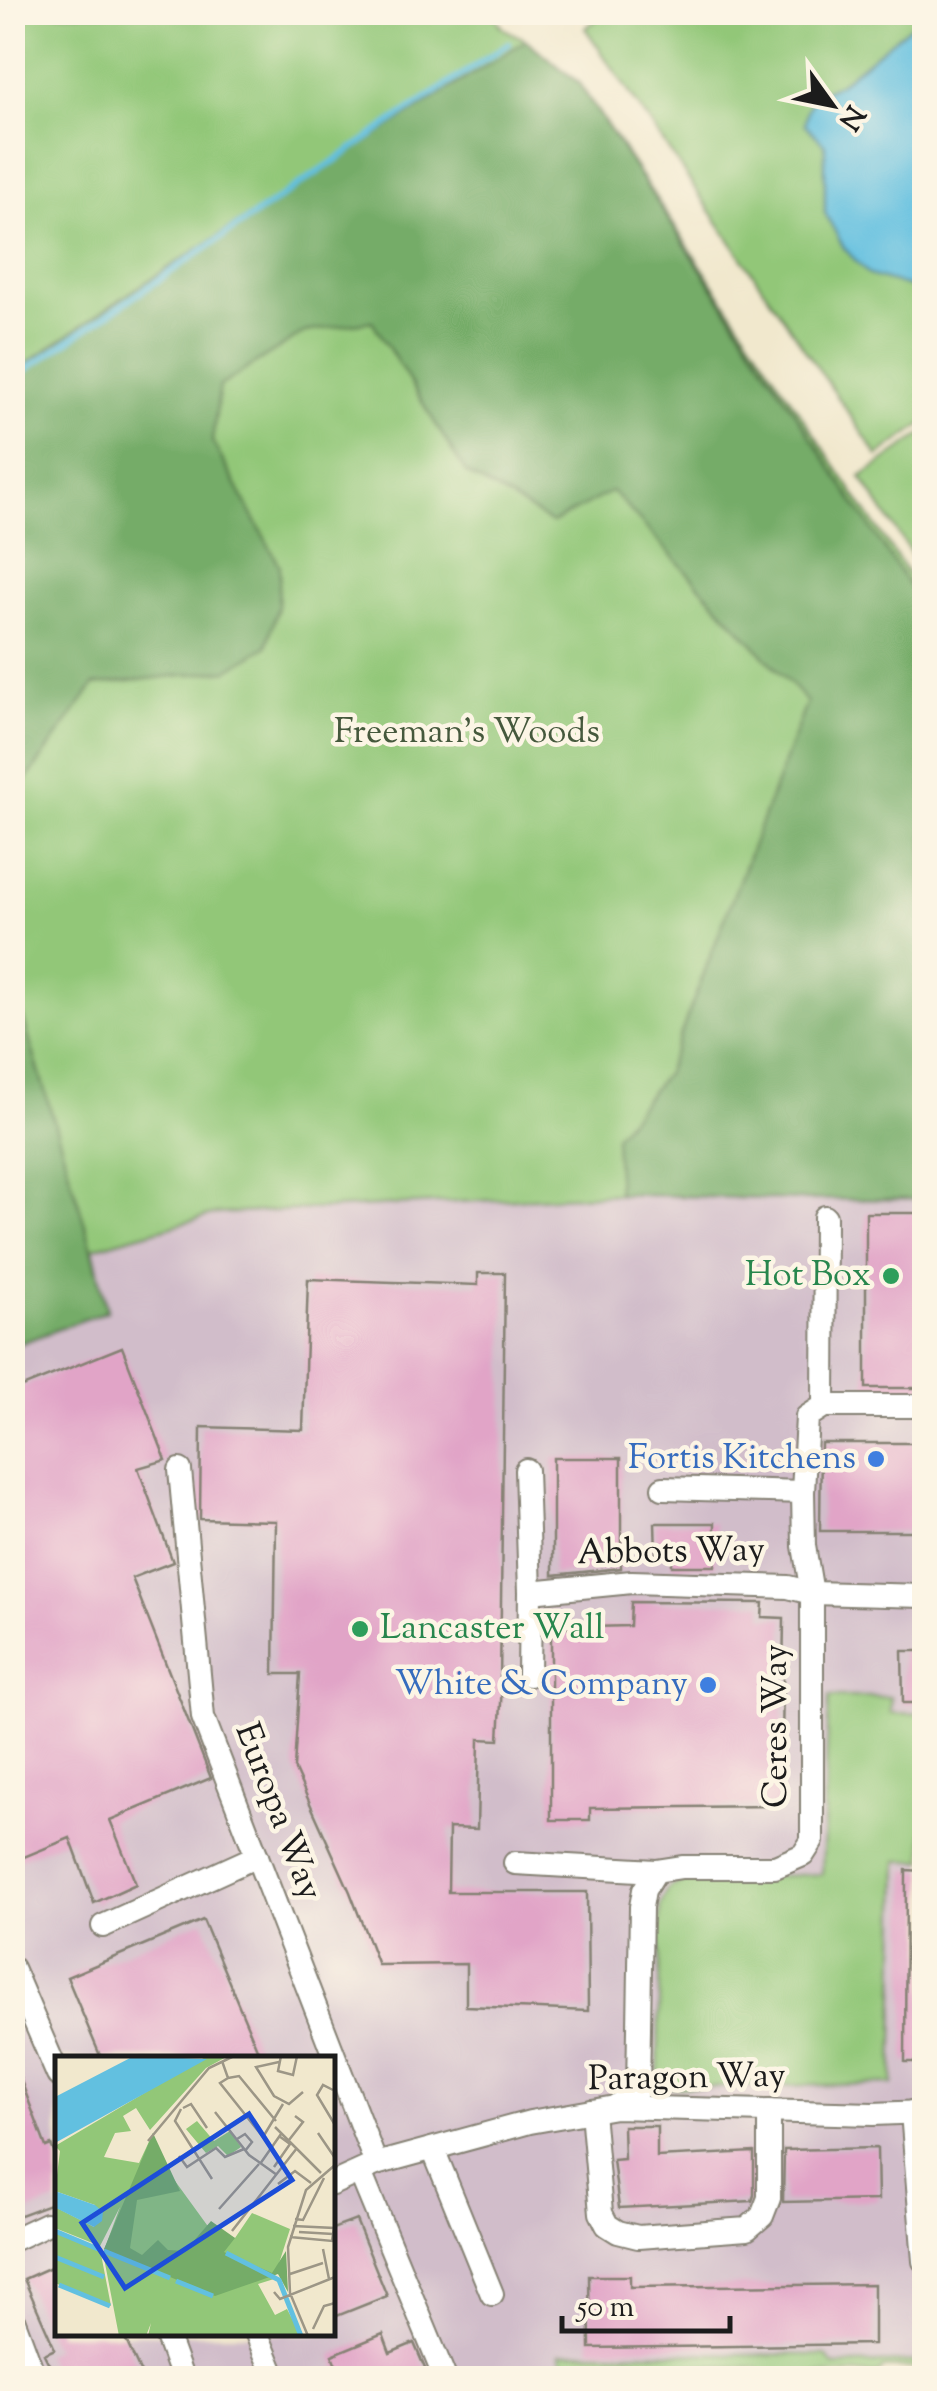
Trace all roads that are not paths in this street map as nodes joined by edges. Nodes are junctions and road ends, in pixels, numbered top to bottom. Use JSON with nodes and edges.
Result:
{"nodes":[{"id":1,"x":825,"y":1216,"type":"dead end"},
{"id":2,"x":824,"y":1406,"type":"junction"},
{"id":3,"x":924,"y":1406,"type":"edge"},
{"id":4,"x":180,"y":1470,"type":"dead end"},
{"id":5,"x":526,"y":1470,"type":"dead end"},
{"id":6,"x":663,"y":1488,"type":"dead end"},
{"id":7,"x":803,"y":1492,"type":"junction"},
{"id":8,"x":530,"y":1592,"type":"junction"},
{"id":9,"x":812,"y":1594,"type":"junction"},
{"id":10,"x":924,"y":1596,"type":"edge"},
{"id":11,"x":529,"y":1675,"type":"dead end"},
{"id":12,"x":256,"y":1856,"type":"junction"},
{"id":13,"x":515,"y":1863,"type":"dead end"},
{"id":14,"x":656,"y":1871,"type":"junction"},
{"id":15,"x":103,"y":1926,"type":"dead end"},
{"id":16,"x":12,"y":1968,"type":"edge"},
{"id":17,"x":328,"y":2056,"type":"edge"},
{"id":18,"x":55,"y":2068,"type":"edge"},
{"id":19,"x":335,"y":2076,"type":"edge"},
{"id":20,"x":604,"y":2109,"type":"junction"},
{"id":21,"x":769,"y":2111,"type":"junction"},
{"id":22,"x":918,"y":2112,"type":"edge"},
{"id":23,"x":432,"y":2148,"type":"junction"},
{"id":24,"x":368,"y":2168,"type":"junction"},
{"id":25,"x":335,"y":2183,"type":"edge"},
{"id":26,"x":46,"y":2224,"type":"dead end"},
{"id":27,"x":12,"y":2240,"type":"edge"},
{"id":28,"x":924,"y":2261,"type":"edge"},
{"id":29,"x":492,"y":2294,"type":"dead end"},
{"id":30,"x":12,"y":2316,"type":"edge"},
{"id":31,"x":167,"y":2336,"type":"edge"},
{"id":32,"x":258,"y":2336,"type":"edge"},
{"id":33,"x":27,"y":2376,"type":"edge"},
{"id":34,"x":182,"y":2378,"type":"edge"},
{"id":35,"x":274,"y":2378,"type":"edge"},
{"id":36,"x":446,"y":2378,"type":"edge"}],
"edges":[{"from":1,"to":2,"type":"street"},
{"from":2,"to":3,"type":"street"},
{"from":2,"to":7,"type":"street","name":"Ceres Way"},
{"from":4,"to":12,"type":"street","name":"Europa Way"},
{"from":5,"to":8,"type":"street"},
{"from":6,"to":7,"type":"street"},
{"from":7,"to":9,"type":"street","name":"Ceres Way"},
{"from":8,"to":9,"type":"street","name":"Abbots Way"},
{"from":8,"to":11,"type":"street"},
{"from":9,"to":10,"type":"street","name":"Abbots Way"},
{"from":9,"to":14,"type":"street","name":"Ceres Way"},
{"from":12,"to":15,"type":"street"},
{"from":12,"to":17,"type":"street","name":"Europa Way"},
{"from":13,"to":14,"type":"street"},
{"from":14,"to":20,"type":"street"},
{"from":16,"to":18,"type":"street"},
{"from":19,"to":24,"type":"street","name":"Europa Way"},
{"from":20,"to":21,"type":"street","name":"Paragon Way"},
{"from":20,"to":21,"type":"street"},
{"from":20,"to":23,"type":"street","name":"Paragon Way"},
{"from":21,"to":22,"type":"street","name":"Paragon Way"},
{"from":22,"to":28,"type":"street"},
{"from":23,"to":24,"type":"street","name":"Paragon Way"},
{"from":23,"to":29,"type":"street"},
{"from":24,"to":25,"type":"street","name":"Paragon Way"},
{"from":24,"to":36,"type":"street","name":"Europa Way"},
{"from":26,"to":27,"type":"street"},
{"from":30,"to":33,"type":"street"},
{"from":31,"to":34,"type":"street"},
{"from":32,"to":35,"type":"street"}]}
